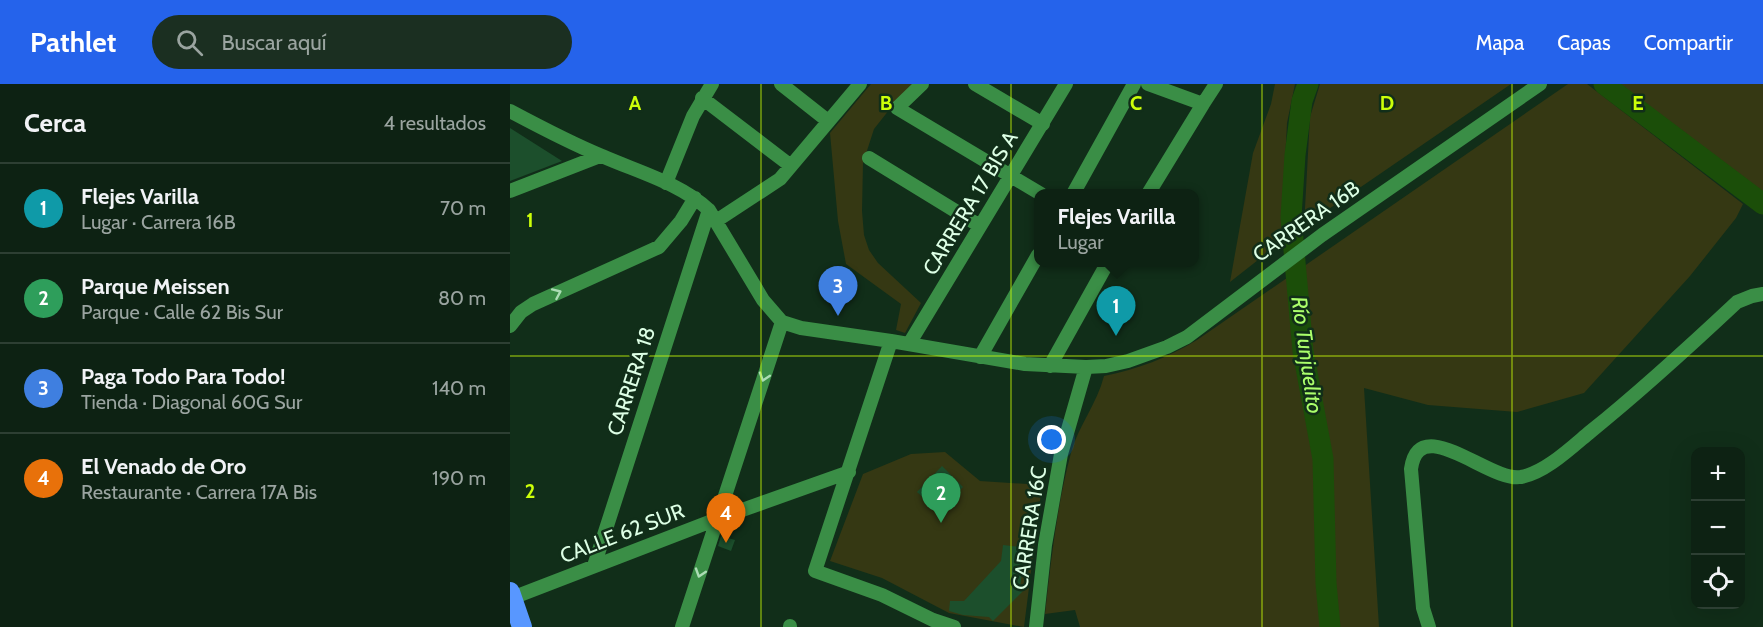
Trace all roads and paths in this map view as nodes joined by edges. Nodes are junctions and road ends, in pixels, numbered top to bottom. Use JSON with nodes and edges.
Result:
{"nodes":[{"id":1,"x":712,"y":84,"type":"edge"},
{"id":2,"x":781,"y":84,"type":"edge"},
{"id":3,"x":860,"y":84,"type":"edge"},
{"id":4,"x":922,"y":84,"type":"edge"},
{"id":5,"x":975,"y":84,"type":"edge"},
{"id":6,"x":1066,"y":84,"type":"edge"},
{"id":7,"x":1134,"y":84,"type":"edge"},
{"id":8,"x":1149,"y":84,"type":"edge"},
{"id":9,"x":1216,"y":84,"type":"edge"},
{"id":10,"x":1540,"y":84,"type":"edge"},
{"id":11,"x":702,"y":98,"type":"junction"},
{"id":12,"x":1203,"y":104,"type":"junction"},
{"id":13,"x":510,"y":111,"type":"edge"},
{"id":14,"x":828,"y":122,"type":"junction"},
{"id":15,"x":1043,"y":124,"type":"junction"},
{"id":16,"x":600,"y":156,"type":"junction"},
{"id":17,"x":869,"y":158,"type":"dead end"},
{"id":18,"x":791,"y":165,"type":"junction"},
{"id":19,"x":1011,"y":176,"type":"junction"},
{"id":20,"x":666,"y":183,"type":"junction"},
{"id":21,"x":1076,"y":189,"type":"edge"},
{"id":22,"x":1151,"y":189,"type":"edge"},
{"id":23,"x":1034,"y":190,"type":"edge"},
{"id":24,"x":510,"y":191,"type":"edge"},
{"id":25,"x":695,"y":198,"type":"junction"},
{"id":26,"x":713,"y":215,"type":"junction"},
{"id":27,"x":980,"y":226,"type":"junction"},
{"id":28,"x":1034,"y":262,"type":"edge"},
{"id":29,"x":1105,"y":267,"type":"edge"},
{"id":30,"x":1763,"y":294,"type":"edge"},
{"id":31,"x":782,"y":322,"type":"junction"},
{"id":32,"x":510,"y":326,"type":"edge"},
{"id":33,"x":891,"y":341,"type":"junction"},
{"id":34,"x":909,"y":344,"type":"junction"},
{"id":35,"x":980,"y":357,"type":"junction"},
{"id":36,"x":1050,"y":366,"type":"junction"},
{"id":37,"x":1086,"y":367,"type":"junction"},
{"id":38,"x":849,"y":472,"type":"junction"},
{"id":39,"x":717,"y":519,"type":"junction"},
{"id":40,"x":594,"y":566,"type":"junction"},
{"id":41,"x":511,"y":595,"type":"edge"},
{"id":42,"x":522,"y":627,"type":"edge"},
{"id":43,"x":682,"y":627,"type":"edge"},
{"id":44,"x":954,"y":627,"type":"edge"},
{"id":45,"x":1036,"y":627,"type":"edge"},
{"id":46,"x":1428,"y":627,"type":"edge"}],
"edges":[{"from":1,"to":11,"type":"street"},
{"from":2,"to":14,"type":"street"},
{"from":3,"to":14,"type":"street"},
{"from":4,"to":19,"type":"street"},
{"from":5,"to":15,"type":"street"},
{"from":6,"to":15,"type":"street","name":"CARRERA 17 BIS A"},
{"from":7,"to":21,"type":"street"},
{"from":8,"to":12,"type":"street"},
{"from":9,"to":12,"type":"street"},
{"from":10,"to":37,"type":"street","name":"CARRERA 16B"},
{"from":11,"to":18,"type":"street"},
{"from":11,"to":20,"type":"street"},
{"from":12,"to":22,"type":"street"},
{"from":13,"to":16,"type":"street"},
{"from":14,"to":18,"type":"street"},
{"from":15,"to":19,"type":"street","name":"CARRERA 17 BIS A"},
{"from":16,"to":20,"type":"street"},
{"from":16,"to":24,"type":"street"},
{"from":17,"to":27,"type":"street"},
{"from":18,"to":26,"type":"street"},
{"from":19,"to":23,"type":"street"},
{"from":19,"to":27,"type":"street","name":"CARRERA 17 BIS A"},
{"from":20,"to":25,"type":"street"},
{"from":25,"to":26,"type":"street"},
{"from":32,"to":25,"type":"street","one_way":true},
{"from":26,"to":31,"type":"street"},
{"from":26,"to":40,"type":"street","name":"CARRERA 18"},
{"from":27,"to":34,"type":"street","name":"CARRERA 17 BIS A"},
{"from":28,"to":35,"type":"street"},
{"from":29,"to":36,"type":"street"},
{"from":30,"to":46,"type":"street"},
{"from":31,"to":33,"type":"street","name":"CARRERA 16B"},
{"from":31,"to":39,"type":"street","one_way":true},
{"from":33,"to":34,"type":"street","name":"CARRERA 16B"},
{"from":33,"to":38,"type":"street"},
{"from":34,"to":35,"type":"street","name":"CARRERA 16B"},
{"from":35,"to":36,"type":"street","name":"CARRERA 16B"},
{"from":36,"to":37,"type":"street","name":"CARRERA 16B"},
{"from":37,"to":45,"type":"street","name":"CARRERA 16C"},
{"from":38,"to":39,"type":"street","name":"CALLE 62 SUR"},
{"from":38,"to":44,"type":"street"},
{"from":39,"to":40,"type":"street","name":"CALLE 62 SUR"},
{"from":39,"to":43,"type":"street","one_way":true},
{"from":40,"to":41,"type":"street","name":"CALLE 62 SUR"},
{"from":41,"to":42,"type":"highway"}]}
